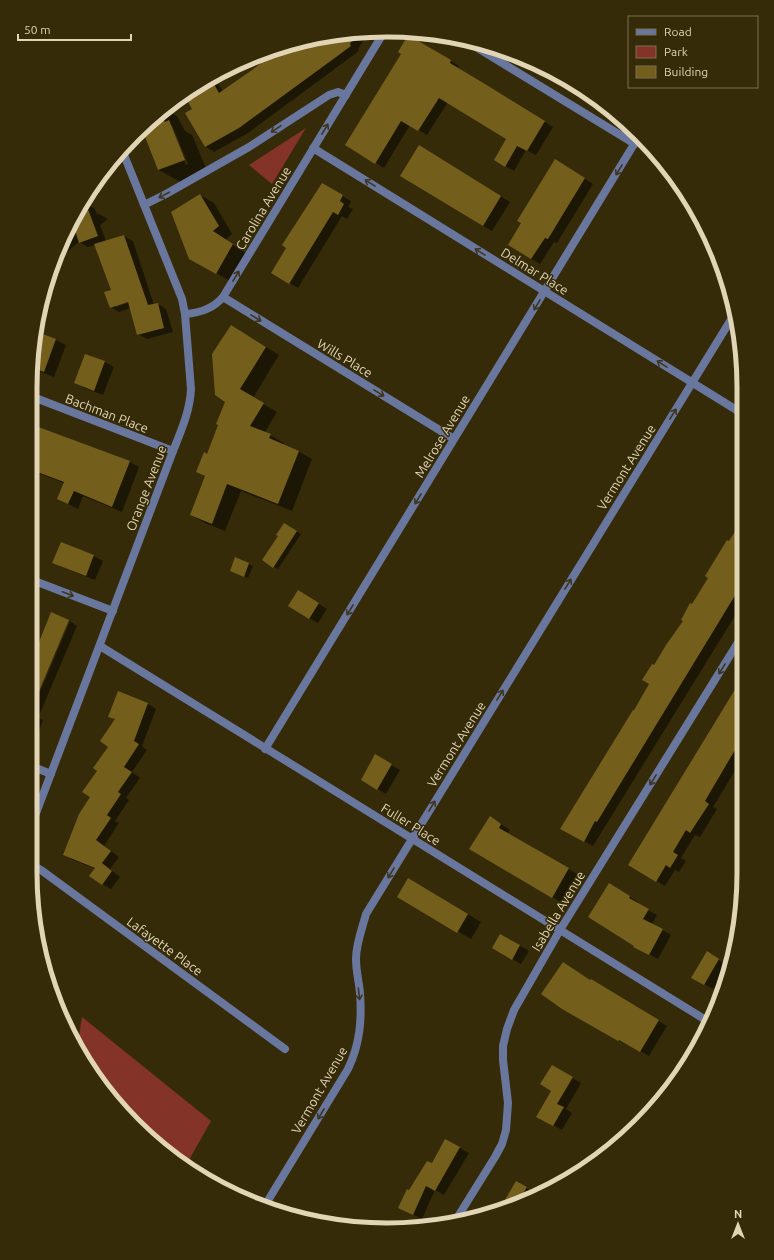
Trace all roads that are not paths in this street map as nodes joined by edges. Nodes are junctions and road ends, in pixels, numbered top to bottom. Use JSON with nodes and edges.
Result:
{"nodes":[{"id":1,"x":381,"y":37,"type":"edge"},
{"id":2,"x":478,"y":49,"type":"edge"},
{"id":3,"x":346,"y":95,"type":"junction"},
{"id":4,"x":635,"y":144,"type":"joint"},
{"id":5,"x":313,"y":148,"type":"junction"},
{"id":6,"x":124,"y":156,"type":"edge"},
{"id":7,"x":144,"y":204,"type":"junction"},
{"id":8,"x":545,"y":291,"type":"junction"},
{"id":9,"x":223,"y":297,"type":"junction"},
{"id":10,"x":186,"y":314,"type":"junction"},
{"id":11,"x":730,"y":321,"type":"edge"},
{"id":12,"x":692,"y":383,"type":"junction"},
{"id":13,"x":37,"y":399,"type":"edge"},
{"id":14,"x":737,"y":410,"type":"edge"},
{"id":15,"x":454,"y":439,"type":"junction"},
{"id":16,"x":173,"y":451,"type":"junction"},
{"id":17,"x":37,"y":582,"type":"edge"},
{"id":18,"x":113,"y":611,"type":"junction"},
{"id":19,"x":737,"y":644,"type":"edge"},
{"id":20,"x":100,"y":646,"type":"junction"},
{"id":21,"x":265,"y":749,"type":"junction"},
{"id":22,"x":37,"y":768,"type":"edge"},
{"id":23,"x":51,"y":774,"type":"junction"},
{"id":24,"x":37,"y":811,"type":"edge"},
{"id":25,"x":412,"y":839,"type":"junction"},
{"id":26,"x":37,"y":868,"type":"edge"},
{"id":27,"x":560,"y":930,"type":"junction"},
{"id":28,"x":705,"y":1019,"type":"edge"},
{"id":29,"x":285,"y":1049,"type":"dead end"},
{"id":30,"x":267,"y":1201,"type":"edge"},
{"id":31,"x":459,"y":1215,"type":"edge"}],
"edges":[{"from":1,"to":3,"type":"street","name":"Carolina Avenue"},
{"from":2,"to":4,"type":"street"},
{"from":5,"to":3,"type":"street","name":"Carolina Avenue","one_way":true},
{"from":3,"to":7,"type":"street","one_way":true},
{"from":4,"to":8,"type":"street","name":"Melrose Avenue","one_way":true},
{"from":8,"to":5,"type":"street","name":"Delmar Place","one_way":true},
{"from":9,"to":5,"type":"street","name":"Carolina Avenue","one_way":true},
{"from":6,"to":7,"type":"street","name":"Orange Avenue"},
{"from":7,"to":10,"type":"street","name":"Orange Avenue"},
{"from":12,"to":8,"type":"street","name":"Delmar Place","one_way":true},
{"from":8,"to":15,"type":"street","name":"Melrose Avenue","one_way":true},
{"from":9,"to":10,"type":"street","name":"Carolina Avenue"},
{"from":9,"to":15,"type":"street","name":"Wills Place","one_way":true},
{"from":10,"to":16,"type":"street","name":"Orange Avenue"},
{"from":11,"to":12,"type":"street","name":"Vermont Avenue"},
{"from":12,"to":14,"type":"street","name":"Delmar Place"},
{"from":25,"to":12,"type":"street","name":"Vermont Avenue","one_way":true},
{"from":13,"to":16,"type":"street","name":"Bachman Place"},
{"from":15,"to":21,"type":"street","name":"Melrose Avenue","one_way":true},
{"from":16,"to":18,"type":"street","name":"Orange Avenue"},
{"from":17,"to":18,"type":"street","one_way":true},
{"from":18,"to":20,"type":"street","name":"Orange Avenue"},
{"from":19,"to":27,"type":"street","name":"Isabella Avenue","one_way":true},
{"from":20,"to":21,"type":"street","name":"Fuller Place"},
{"from":20,"to":23,"type":"street","name":"Orange Avenue"},
{"from":21,"to":25,"type":"street","name":"Fuller Place"},
{"from":22,"to":23,"type":"street"},
{"from":23,"to":24,"type":"street","name":"Orange Avenue"},
{"from":25,"to":27,"type":"street","name":"Fuller Place"},
{"from":25,"to":30,"type":"street","name":"Vermont Avenue","one_way":true},
{"from":26,"to":29,"type":"street","name":"Lafayette Place"},
{"from":27,"to":28,"type":"street","name":"Fuller Place"},
{"from":27,"to":31,"type":"street","name":"Isabella Avenue"}]}
